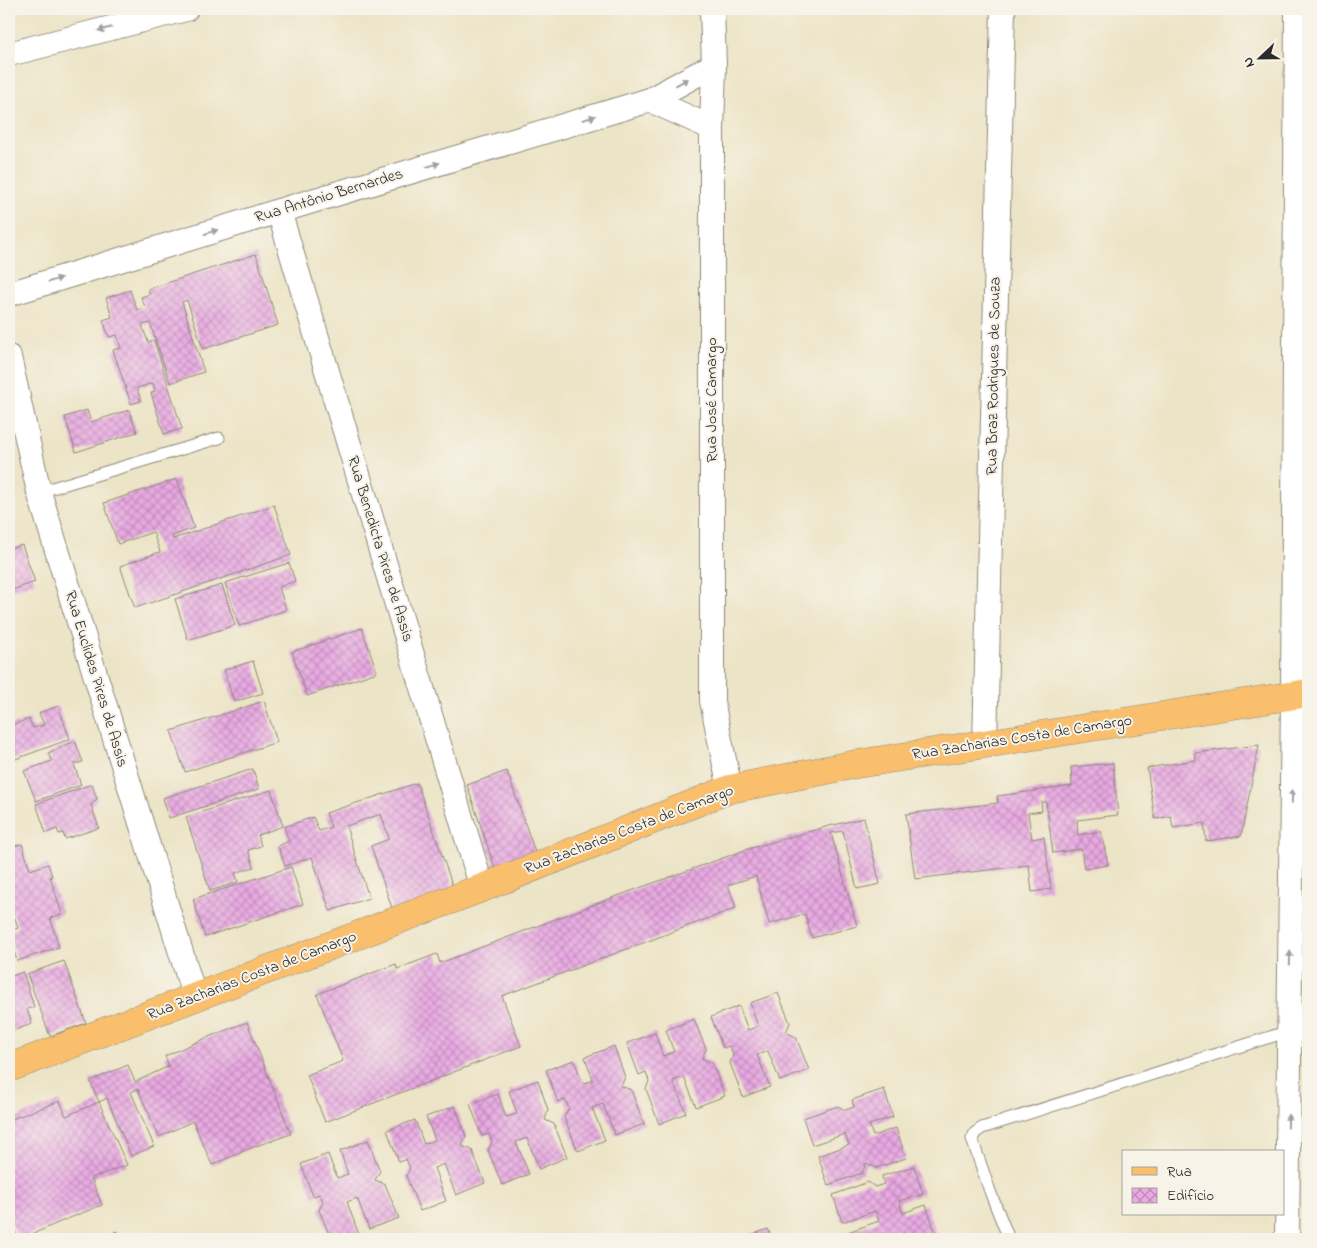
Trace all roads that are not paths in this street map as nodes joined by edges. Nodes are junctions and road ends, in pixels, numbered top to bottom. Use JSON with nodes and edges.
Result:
{"nodes":[{"id":1,"x":186,"y":9,"type":"edge"},
{"id":2,"x":712,"y":9,"type":"edge"},
{"id":3,"x":1003,"y":9,"type":"edge"},
{"id":4,"x":1297,"y":9,"type":"edge"},
{"id":5,"x":9,"y":54,"type":"edge"},
{"id":6,"x":714,"y":65,"type":"junction"},
{"id":7,"x":650,"y":100,"type":"junction"},
{"id":8,"x":712,"y":128,"type":"junction"},
{"id":9,"x":279,"y":211,"type":"junction"},
{"id":10,"x":9,"y":294,"type":"edge"},
{"id":11,"x":9,"y":358,"type":"edge"},
{"id":12,"x":219,"y":438,"type":"dead end"},
{"id":13,"x":38,"y":492,"type":"junction"},
{"id":14,"x":1301,"y":695,"type":"edge"},
{"id":15,"x":985,"y":744,"type":"junction"},
{"id":16,"x":730,"y":789,"type":"junction"},
{"id":17,"x":482,"y":888,"type":"junction"},
{"id":18,"x":195,"y":998,"type":"junction"},
{"id":19,"x":1289,"y":1031,"type":"junction"},
{"id":20,"x":9,"y":1068,"type":"edge"},
{"id":21,"x":1009,"y":1239,"type":"edge"},
{"id":22,"x":1287,"y":1239,"type":"edge"}],
"edges":[{"from":1,"to":5,"type":"street","one_way":true},
{"from":2,"to":6,"type":"street","name":"Rua José Camargo"},
{"from":3,"to":15,"type":"street","name":"Rua Braz Rodrigues de Souza"},
{"from":4,"to":14,"type":"street"},
{"from":7,"to":6,"type":"street","name":"Rua Antônio Bernardes","one_way":true},
{"from":6,"to":8,"type":"street","name":"Rua José Camargo"},
{"from":7,"to":8,"type":"street"},
{"from":9,"to":7,"type":"street","name":"Rua Antônio Bernardes","one_way":true},
{"from":8,"to":16,"type":"street","name":"Rua José Camargo"},
{"from":10,"to":9,"type":"street","name":"Rua Antônio Bernardes","one_way":true},
{"from":9,"to":17,"type":"street","name":"Rua Benedicta Pires de Assis"},
{"from":11,"to":13,"type":"street","name":"Rua Euclides Pires de Assis"},
{"from":12,"to":13,"type":"lane"},
{"from":13,"to":18,"type":"street","name":"Rua Euclides Pires de Assis"},
{"from":14,"to":15,"type":"main road","name":"Rua Zacharias Costa de Camargo"},
{"from":19,"to":14,"type":"street","one_way":true},
{"from":15,"to":16,"type":"main road","name":"Rua Zacharias Costa de Camargo"},
{"from":16,"to":17,"type":"main road","name":"Rua Zacharias Costa de Camargo"},
{"from":17,"to":18,"type":"main road","name":"Rua Zacharias Costa de Camargo"},
{"from":18,"to":20,"type":"main road","name":"Rua Zacharias Costa de Camargo"},
{"from":19,"to":21,"type":"lane"},
{"from":22,"to":19,"type":"street","one_way":true}]}
